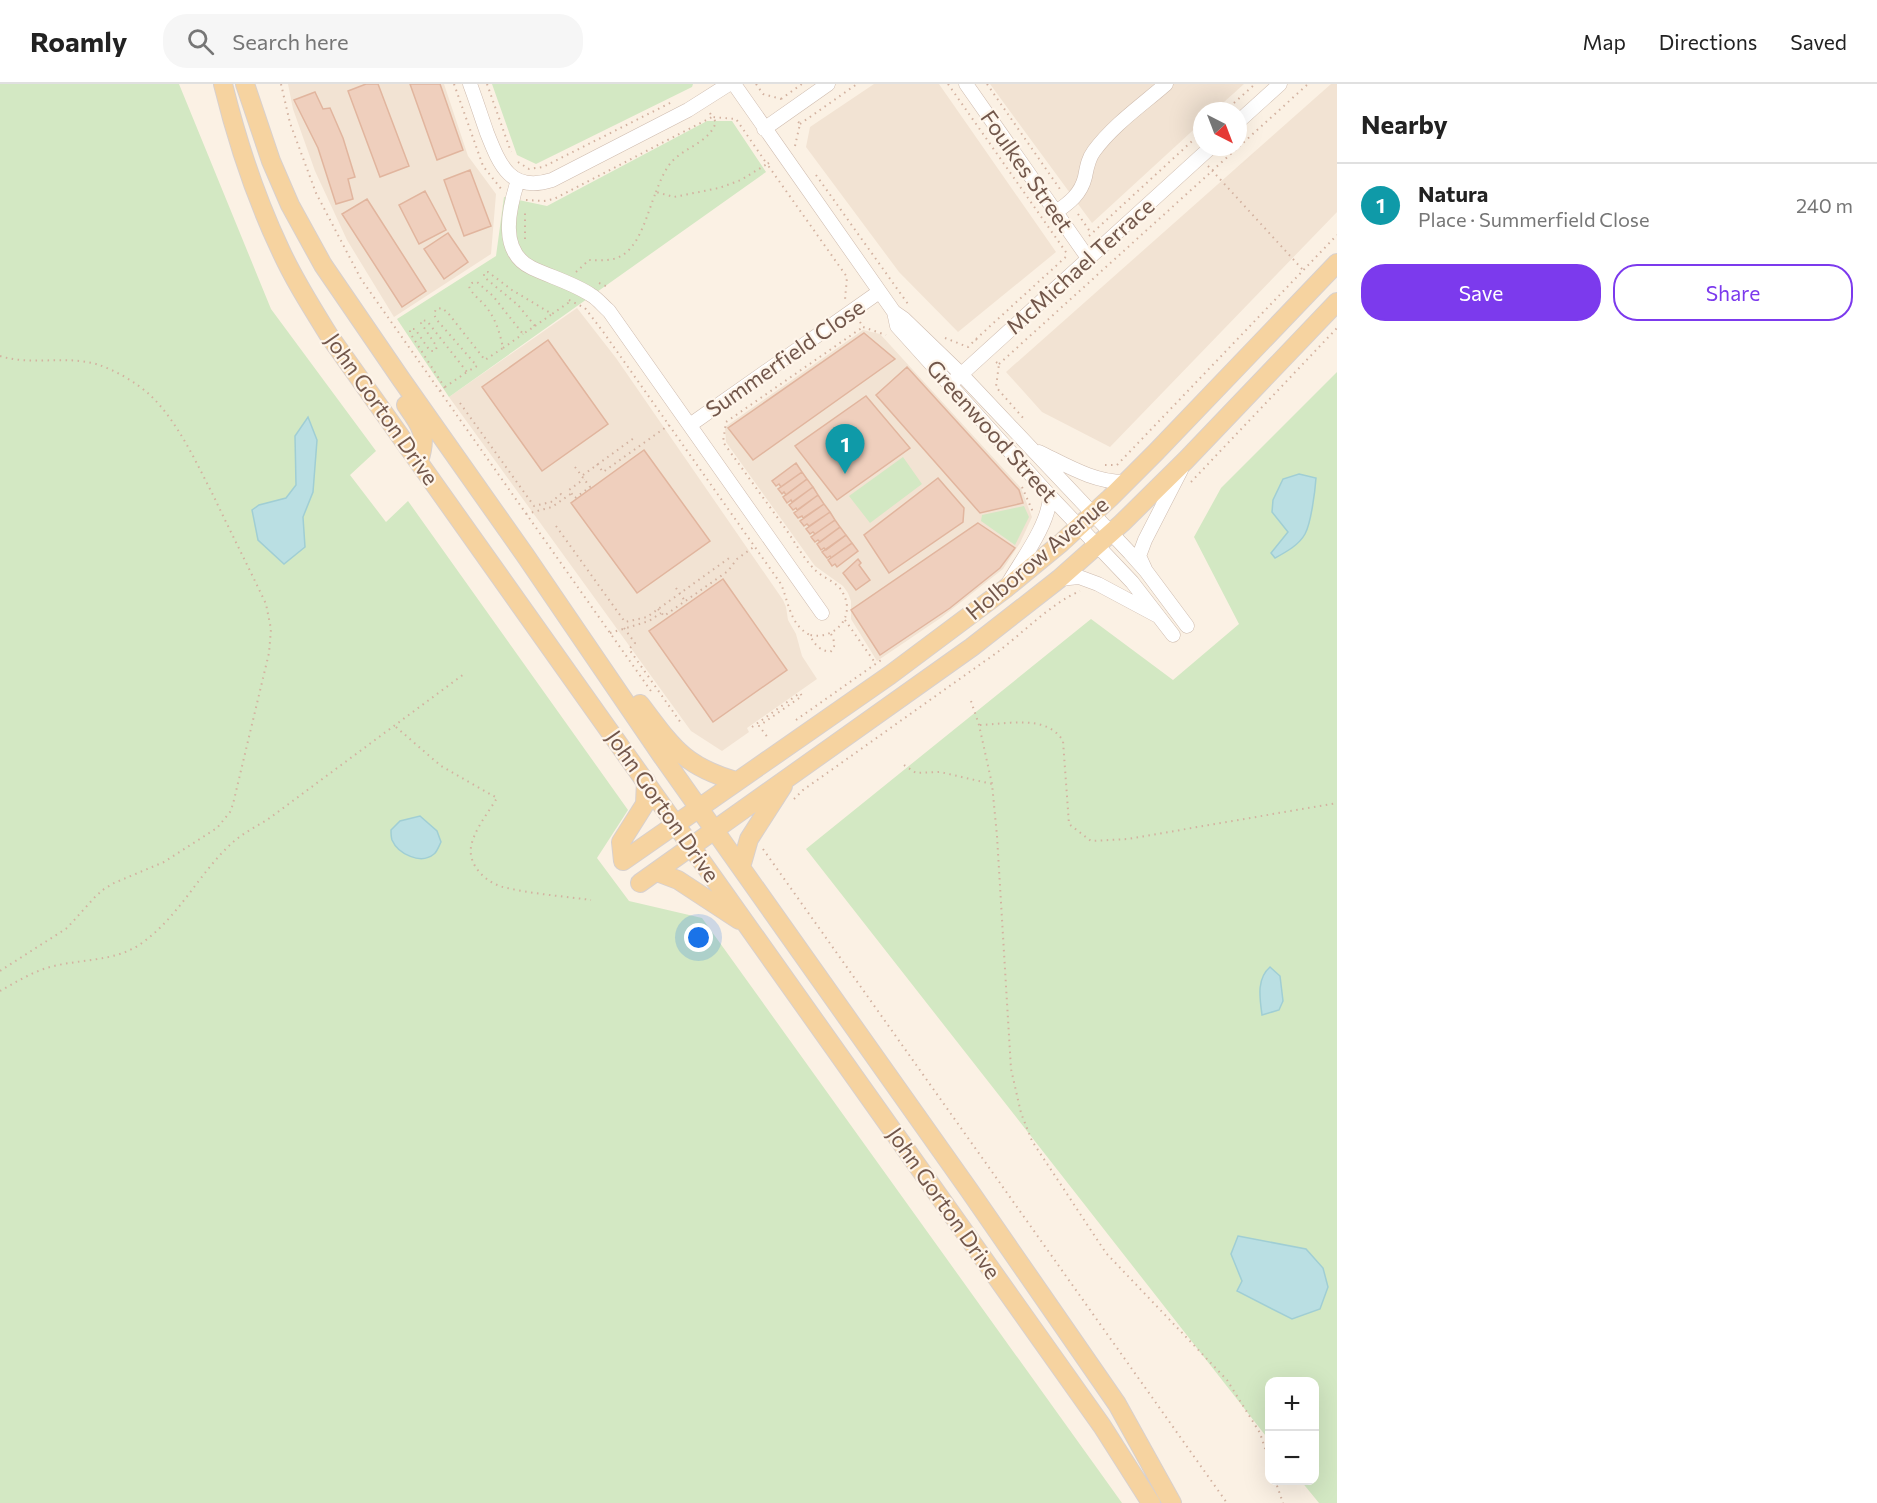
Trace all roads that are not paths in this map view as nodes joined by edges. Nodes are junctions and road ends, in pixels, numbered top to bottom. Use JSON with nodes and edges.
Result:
{"nodes":[{"id":1,"x":223,"y":84,"type":"edge"},
{"id":2,"x":245,"y":84,"type":"edge"},
{"id":3,"x":470,"y":84,"type":"edge"},
{"id":4,"x":729,"y":84,"type":"edge"},
{"id":5,"x":734,"y":84,"type":"edge"},
{"id":6,"x":828,"y":84,"type":"edge"},
{"id":7,"x":966,"y":84,"type":"edge"},
{"id":8,"x":1166,"y":84,"type":"edge"},
{"id":9,"x":1280,"y":84,"type":"edge"},
{"id":10,"x":1247,"y":114,"type":"edge"},
{"id":11,"x":764,"y":129,"type":"junction"},
{"id":12,"x":1201,"y":156,"type":"edge"},
{"id":13,"x":518,"y":180,"type":"junction"},
{"id":14,"x":1056,"y":212,"type":"junction"},
{"id":15,"x":1088,"y":258,"type":"junction"},
{"id":16,"x":1337,"y":263,"type":"edge"},
{"id":17,"x":323,"y":265,"type":"junction"},
{"id":18,"x":879,"y":291,"type":"junction"},
{"id":19,"x":1337,"y":302,"type":"edge"},
{"id":20,"x":894,"y":312,"type":"junction"},
{"id":21,"x":961,"y":374,"type":"junction"},
{"id":22,"x":950,"y":385,"type":"junction"},
{"id":23,"x":690,"y":425,"type":"junction"},
{"id":24,"x":1031,"y":448,"type":"junction"},
{"id":25,"x":1186,"y":460,"type":"junction"},
{"id":26,"x":419,"y":461,"type":"junction"},
{"id":27,"x":1126,"y":482,"type":"junction"},
{"id":28,"x":1050,"y":496,"type":"junction"},
{"id":29,"x":1086,"y":520,"type":"junction"},
{"id":30,"x":1104,"y":539,"type":"junction"},
{"id":31,"x":1146,"y":571,"type":"junction"},
{"id":32,"x":1059,"y":579,"type":"junction"},
{"id":33,"x":1005,"y":589,"type":"junction"},
{"id":34,"x":822,"y":613,"type":"dead end"},
{"id":35,"x":1160,"y":617,"type":"junction"},
{"id":36,"x":1187,"y":626,"type":"dead end"},
{"id":37,"x":1173,"y":635,"type":"dead end"},
{"id":38,"x":592,"y":653,"type":"junction"},
{"id":39,"x":789,"y":777,"type":"junction"},
{"id":40,"x":646,"y":781,"type":"junction"},
{"id":41,"x":736,"y":781,"type":"junction"},
{"id":42,"x":699,"y":808,"type":"junction"},
{"id":43,"x":676,"y":824,"type":"junction"},
{"id":44,"x":715,"y":830,"type":"junction"},
{"id":45,"x":692,"y":847,"type":"junction"},
{"id":46,"x":741,"y":867,"type":"junction"},
{"id":47,"x":657,"y":872,"type":"junction"},
{"id":48,"x":640,"y":883,"type":"dead end"},
{"id":49,"x":748,"y":926,"type":"junction"},
{"id":50,"x":1151,"y":1503,"type":"edge"},
{"id":51,"x":1172,"y":1503,"type":"edge"}],
"edges":[{"from":1,"to":26,"type":"main road","name":"John Gorton Drive"},
{"from":2,"to":17,"type":"main road","name":"John Gorton Drive"},
{"from":3,"to":13,"type":"street"},
{"from":4,"to":13,"type":"street"},
{"from":5,"to":11,"type":"street","name":"Greenwood Street"},
{"from":6,"to":11,"type":"street"},
{"from":7,"to":14,"type":"street","name":"Foulkes Street"},
{"from":8,"to":14,"type":"street"},
{"from":9,"to":10,"type":"street"},
{"from":11,"to":18,"type":"street","name":"Greenwood Street"},
{"from":12,"to":15,"type":"street","name":"McMichael Terrace"},
{"from":13,"to":23,"type":"street","name":"Summerfield Close"},
{"from":14,"to":15,"type":"street","name":"Foulkes Street"},
{"from":15,"to":21,"type":"street","name":"McMichael Terrace"},
{"from":16,"to":27,"type":"main road","name":"Holborow Avenue"},
{"from":17,"to":26,"type":"main road"},
{"from":17,"to":38,"type":"main road","name":"John Gorton Drive"},
{"from":18,"to":20,"type":"street","name":"Greenwood Street"},
{"from":18,"to":23,"type":"street","name":"Summerfield Close"},
{"from":19,"to":25,"type":"main road","name":"Holborow Avenue"},
{"from":20,"to":21,"type":"street","name":"Greenwood Street"},
{"from":20,"to":22,"type":"street","name":"Greenwood Street"},
{"from":21,"to":22,"type":"street","name":"McMichael Terrace"},
{"from":21,"to":24,"type":"street","name":"Greenwood Street"},
{"from":22,"to":28,"type":"street","name":"Greenwood Street"},
{"from":23,"to":34,"type":"street","name":"Summerfield Close"},
{"from":24,"to":27,"type":"street"},
{"from":24,"to":29,"type":"street","name":"Greenwood Street"},
{"from":25,"to":30,"type":"main road","name":"Holborow Avenue"},
{"from":25,"to":31,"type":"street"},
{"from":26,"to":40,"type":"main road","name":"John Gorton Drive"},
{"from":27,"to":29,"type":"main road","name":"Holborow Avenue"},
{"from":28,"to":29,"type":"street","name":"Greenwood Street"},
{"from":28,"to":33,"type":"street"},
{"from":29,"to":30,"type":"street"},
{"from":29,"to":33,"type":"main road","name":"Holborow Avenue"},
{"from":30,"to":31,"type":"street"},
{"from":30,"to":32,"type":"main road","name":"Holborow Avenue"},
{"from":30,"to":35,"type":"street"},
{"from":31,"to":36,"type":"street"},
{"from":32,"to":35,"type":"street"},
{"from":32,"to":39,"type":"main road","name":"Holborow Avenue"},
{"from":33,"to":41,"type":"main road","name":"Holborow Avenue"},
{"from":35,"to":37,"type":"street"},
{"from":38,"to":41,"type":"main road"},
{"from":38,"to":42,"type":"main road","name":"John Gorton Drive"},
{"from":39,"to":44,"type":"main road","name":"Holborow Avenue"},
{"from":39,"to":46,"type":"main road"},
{"from":40,"to":43,"type":"main road","name":"John Gorton Drive"},
{"from":40,"to":43,"type":"main road","name":"Holborow Avenue"},
{"from":41,"to":42,"type":"main road","name":"Holborow Avenue"},
{"from":42,"to":43,"type":"main road","name":"Holborow Avenue"},
{"from":42,"to":44,"type":"main road","name":"John Gorton Drive"},
{"from":43,"to":45,"type":"main road","name":"John Gorton Drive"},
{"from":44,"to":45,"type":"main road","name":"Holborow Avenue"},
{"from":44,"to":46,"type":"main road","name":"John Gorton Drive"},
{"from":45,"to":47,"type":"main road","name":"Holborow Avenue"},
{"from":45,"to":49,"type":"main road","name":"John Gorton Drive"},
{"from":46,"to":51,"type":"main road","name":"John Gorton Drive"},
{"from":47,"to":48,"type":"main road","name":"Holborow Avenue"},
{"from":47,"to":49,"type":"main road"},
{"from":49,"to":50,"type":"main road","name":"John Gorton Drive"}]}
